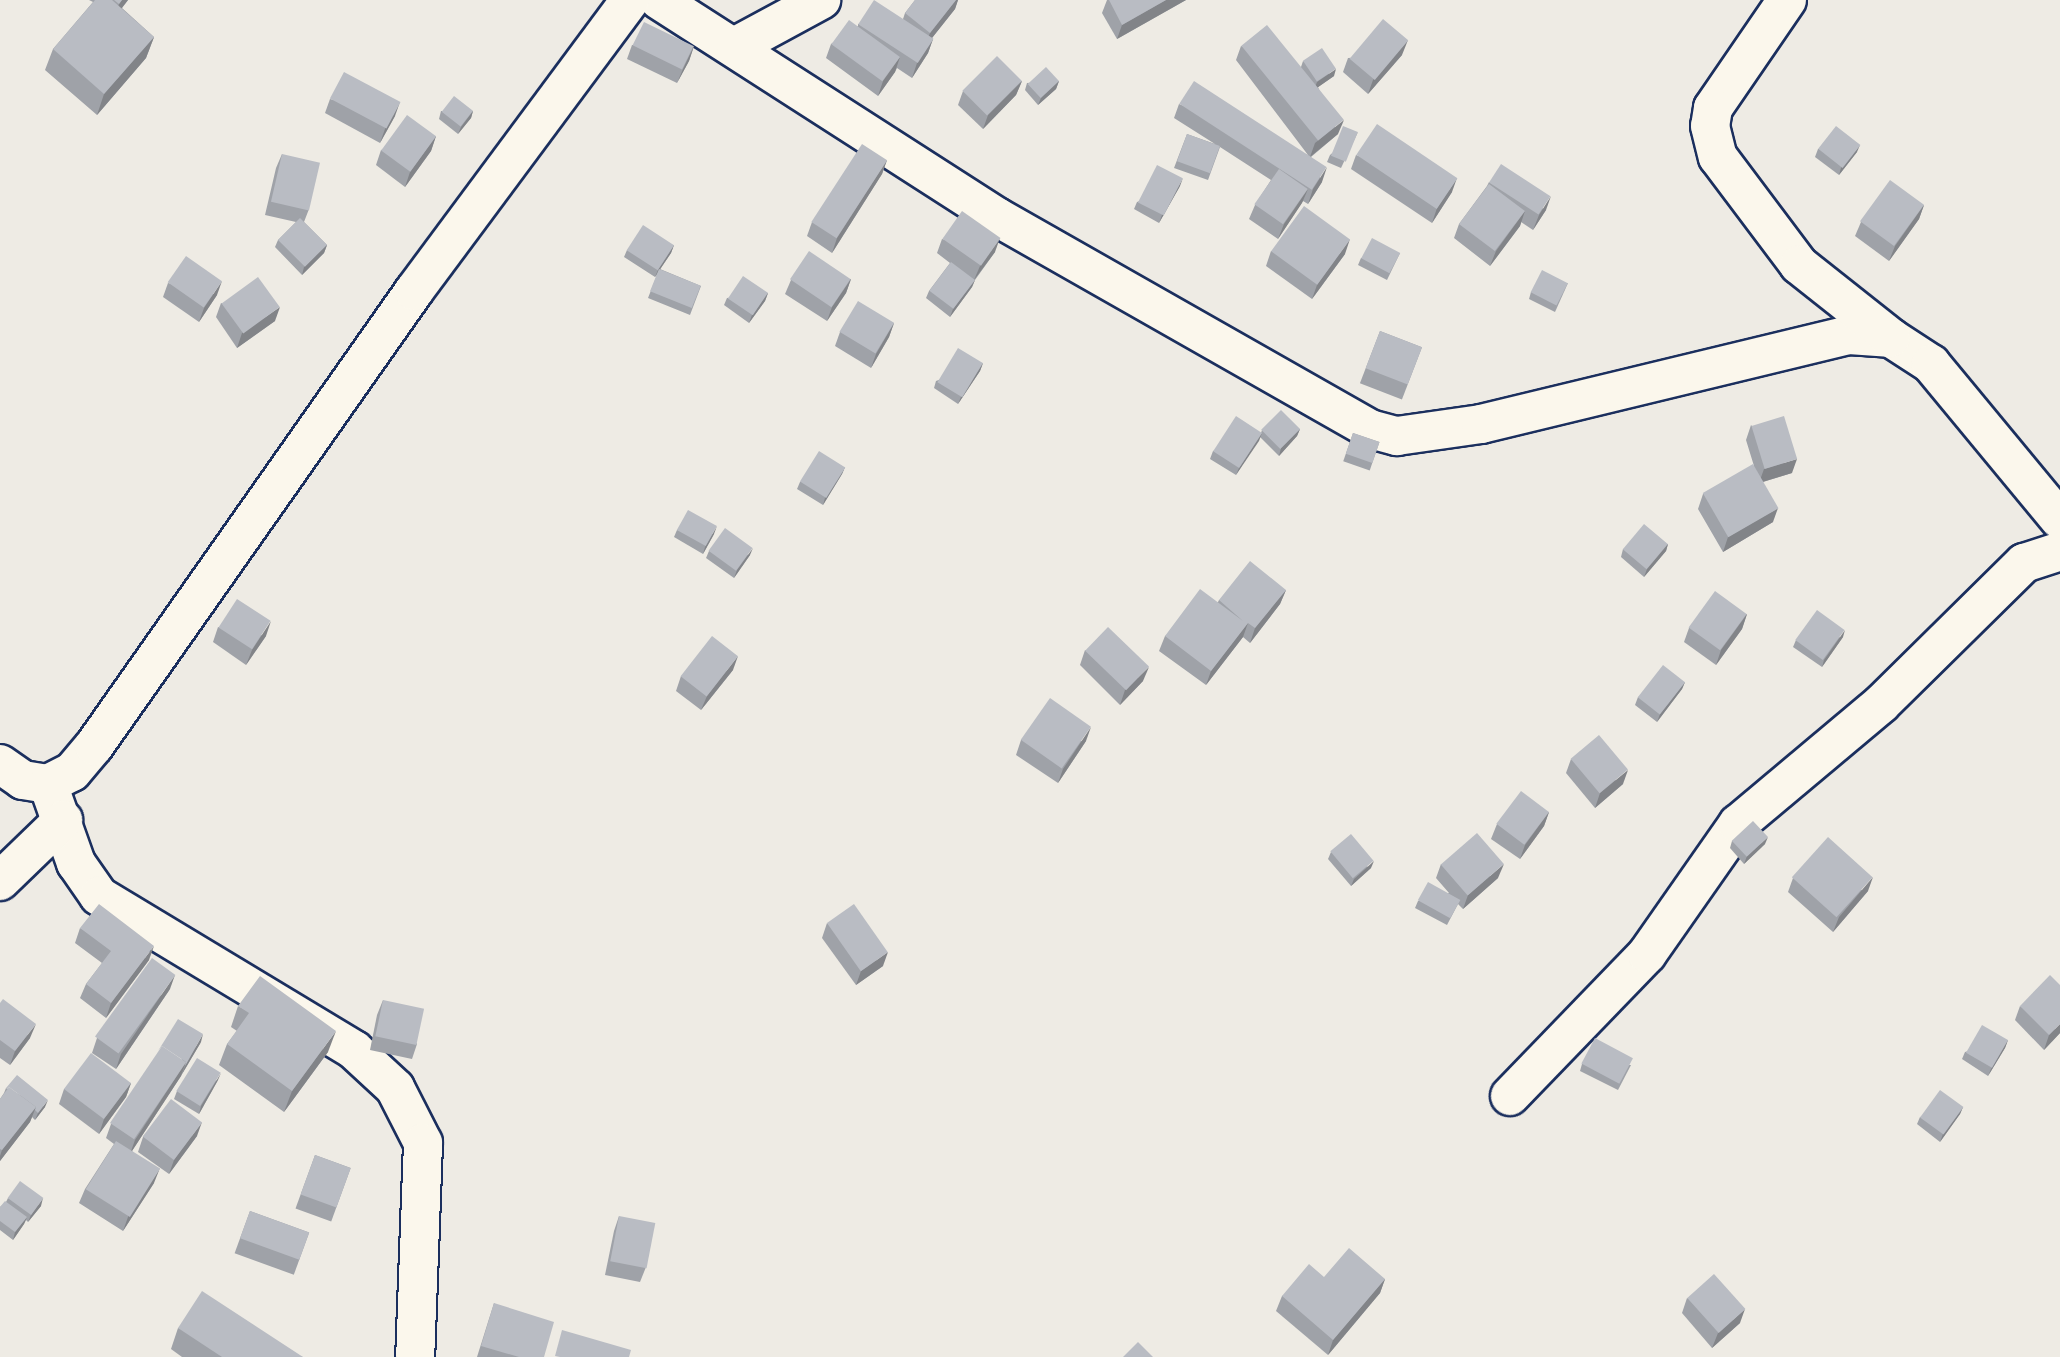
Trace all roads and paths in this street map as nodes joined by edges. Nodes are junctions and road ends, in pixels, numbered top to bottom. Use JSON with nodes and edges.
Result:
{"nodes":[{"id":1,"x":630,"y":0,"type":"edge"},
{"id":2,"x":659,"y":0,"type":"edge"},
{"id":3,"x":821,"y":0,"type":"edge"},
{"id":4,"x":1787,"y":0,"type":"edge"},
{"id":5,"x":736,"y":46,"type":"junction"},
{"id":6,"x":1891,"y":338,"type":"junction"},
{"id":7,"x":2060,"y":520,"type":"edge"},
{"id":8,"x":2060,"y":551,"type":"edge"},
{"id":9,"x":0,"y":764,"type":"edge"},
{"id":10,"x":48,"y":784,"type":"junction"},
{"id":11,"x":63,"y":820,"type":"junction"},
{"id":12,"x":0,"y":881,"type":"edge"},
{"id":13,"x":1510,"y":1096,"type":"dead end"},
{"id":14,"x":415,"y":1357,"type":"edge"}],
"edges":[{"from":1,"to":10,"type":"street"},
{"from":2,"to":5,"type":"street"},
{"from":3,"to":5,"type":"street"},
{"from":4,"to":6,"type":"street"},
{"from":5,"to":6,"type":"street"},
{"from":6,"to":7,"type":"street"},
{"from":8,"to":13,"type":"street"},
{"from":9,"to":10,"type":"street"},
{"from":10,"to":11,"type":"street"},
{"from":11,"to":12,"type":"street"},
{"from":11,"to":14,"type":"street"}]}
